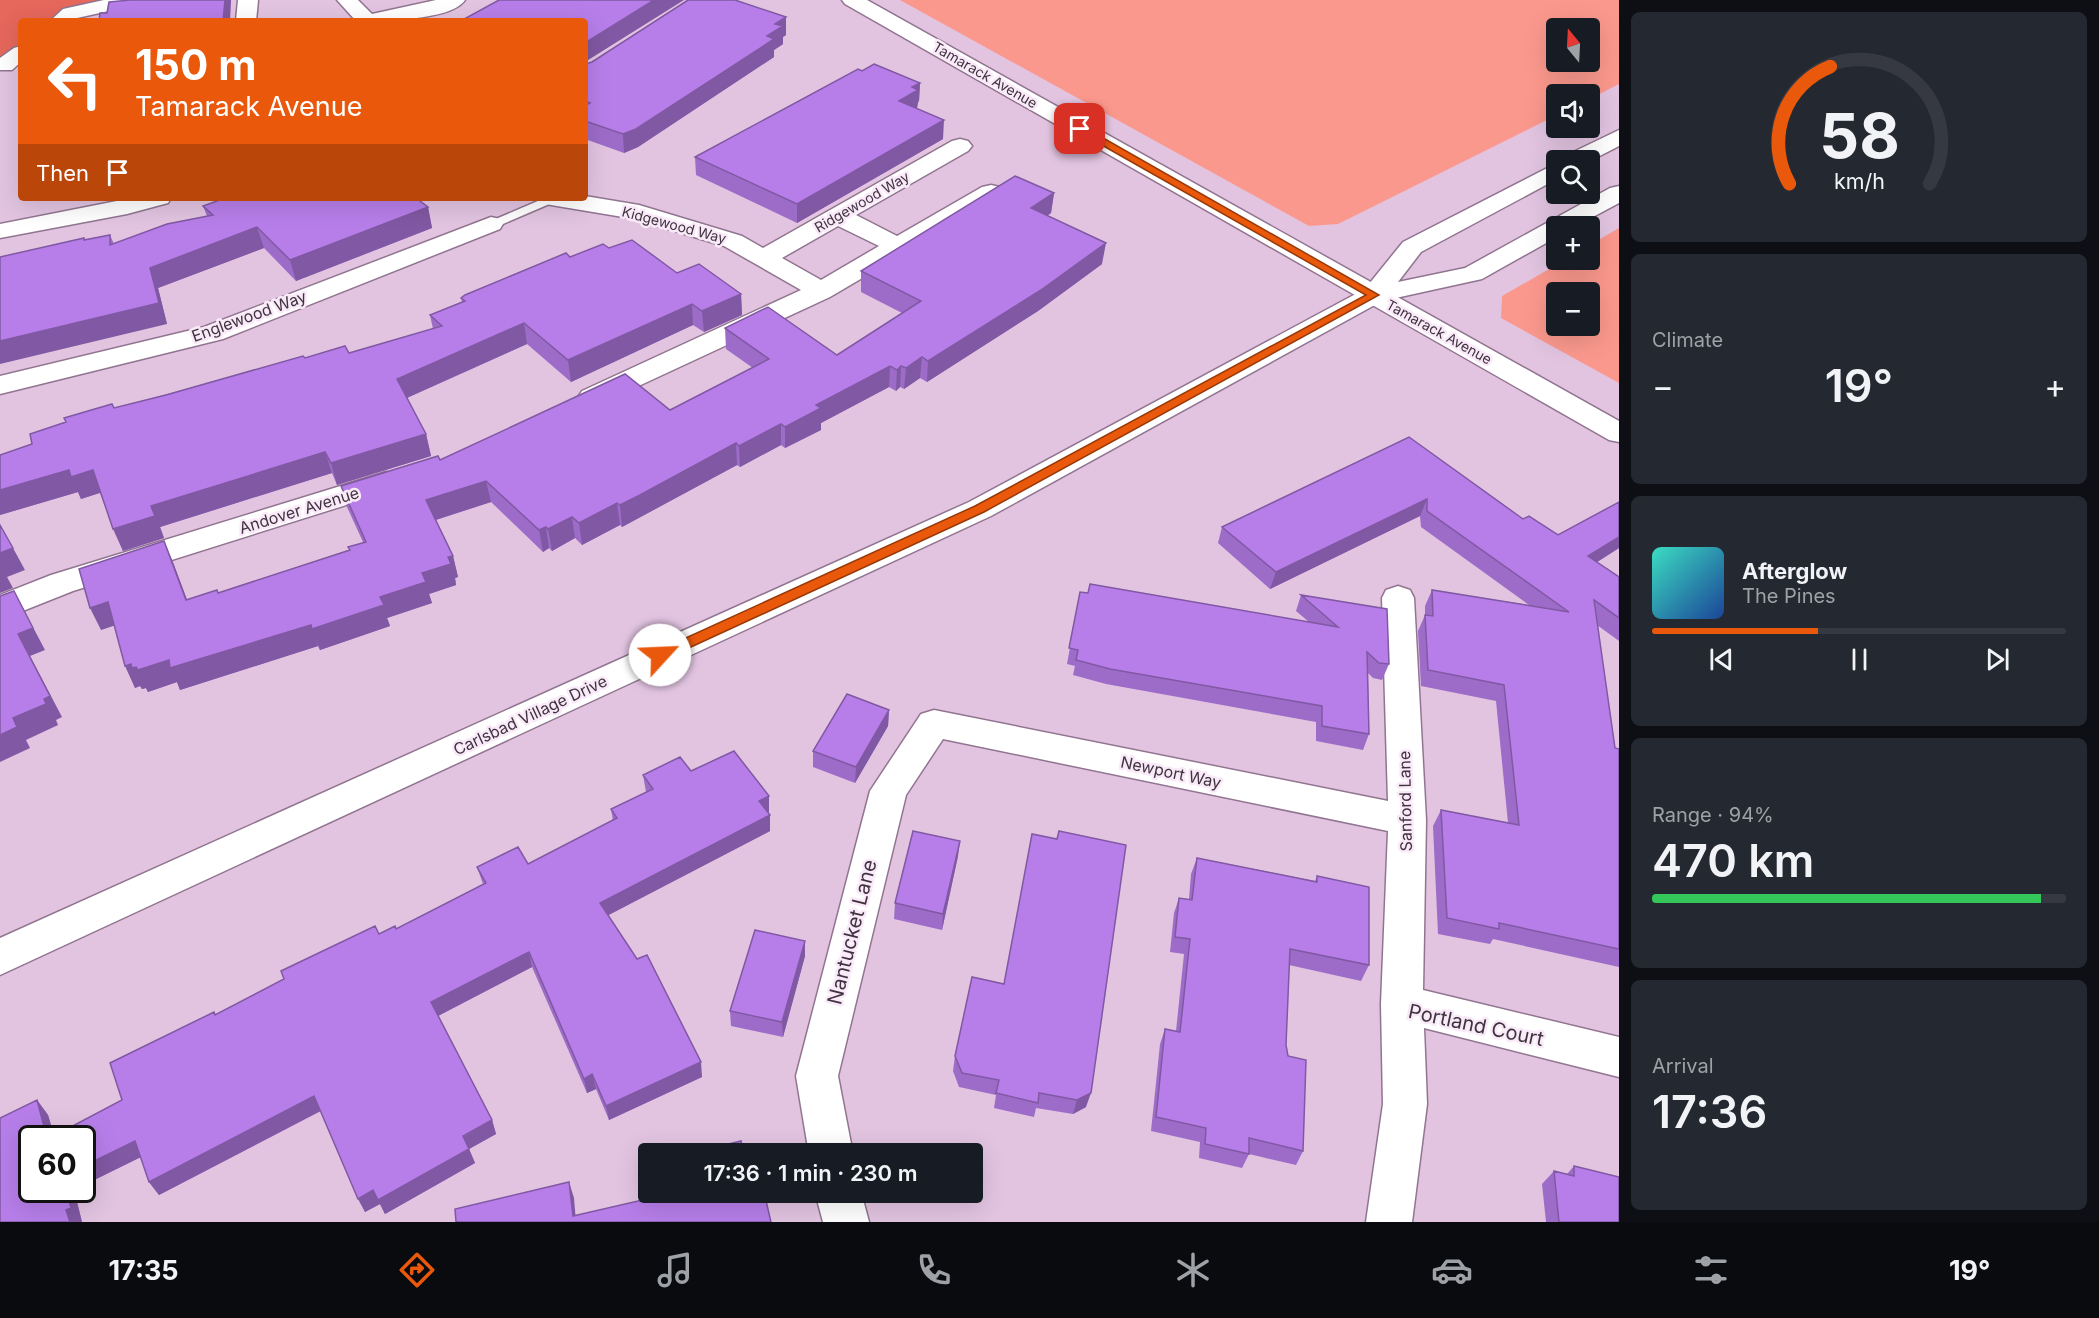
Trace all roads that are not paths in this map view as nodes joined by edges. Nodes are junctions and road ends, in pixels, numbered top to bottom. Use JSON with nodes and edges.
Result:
{"nodes":[{"id":1,"x":134,"y":0,"type":"edge"},
{"id":2,"x":248,"y":0,"type":"edge"},
{"id":3,"x":346,"y":0,"type":"edge"},
{"id":4,"x":455,"y":0,"type":"edge"},
{"id":5,"x":852,"y":0,"type":"edge"},
{"id":6,"x":64,"y":18,"type":"edge"},
{"id":7,"x":246,"y":18,"type":"edge"},
{"id":8,"x":365,"y":18,"type":"edge"},
{"id":9,"x":384,"y":18,"type":"edge"},
{"id":10,"x":18,"y":54,"type":"edge"},
{"id":11,"x":4,"y":65,"type":"dead end"},
{"id":12,"x":1619,"y":137,"type":"edge"},
{"id":13,"x":960,"y":146,"type":"dead end"},
{"id":14,"x":1594,"y":150,"type":"edge"},
{"id":15,"x":1546,"y":176,"type":"edge"},
{"id":16,"x":1004,"y":185,"type":"edge"},
{"id":17,"x":1619,"y":193,"type":"edge"},
{"id":18,"x":148,"y":201,"type":"edge"},
{"id":19,"x":547,"y":201,"type":"edge"},
{"id":20,"x":565,"y":201,"type":"edge"},
{"id":21,"x":838,"y":216,"type":"junction"},
{"id":22,"x":1578,"y":216,"type":"edge"},
{"id":23,"x":491,"y":224,"type":"joint"},
{"id":24,"x":0,"y":231,"type":"edge"},
{"id":25,"x":1546,"y":234,"type":"edge"},
{"id":26,"x":898,"y":246,"type":"junction"},
{"id":27,"x":764,"y":258,"type":"junction"},
{"id":28,"x":820,"y":291,"type":"junction"},
{"id":29,"x":1374,"y":295,"type":"junction"},
{"id":30,"x":0,"y":385,"type":"edge"},
{"id":31,"x":565,"y":410,"type":"edge"},
{"id":32,"x":1619,"y":433,"type":"edge"},
{"id":33,"x":414,"y":474,"type":"edge"},
{"id":34,"x":1398,"y":598,"type":"dead end"},
{"id":35,"x":0,"y":608,"type":"edge"},
{"id":36,"x":934,"y":724,"type":"joint"},
{"id":37,"x":1407,"y":820,"type":"junction"},
{"id":38,"x":0,"y":957,"type":"edge"},
{"id":39,"x":1402,"y":1005,"type":"junction"},
{"id":40,"x":1619,"y":1057,"type":"edge"},
{"id":41,"x":829,"y":1143,"type":"edge"},
{"id":42,"x":841,"y":1203,"type":"edge"},
{"id":43,"x":846,"y":1222,"type":"edge"},
{"id":44,"x":1389,"y":1222,"type":"edge"}],
"edges":[{"from":1,"to":6,"type":"street"},
{"from":2,"to":7,"type":"street"},
{"from":3,"to":8,"type":"street"},
{"from":4,"to":9,"type":"street"},
{"from":5,"to":29,"type":"street","name":"Tamarack Avenue"},
{"from":10,"to":11,"type":"street"},
{"from":12,"to":14,"type":"street"},
{"from":13,"to":21,"type":"street","name":"Ridgewood Way"},
{"from":15,"to":29,"type":"street","name":"Carlsbad Village Drive"},
{"from":16,"to":26,"type":"street"},
{"from":17,"to":22,"type":"street","name":"Carlsbad Village Drive"},
{"from":18,"to":24,"type":"street"},
{"from":19,"to":23,"type":"lane"},
{"from":20,"to":27,"type":"street","name":"Kidgewood Way"},
{"from":21,"to":26,"type":"street"},
{"from":21,"to":27,"type":"street","name":"Ridgewood Way"},
{"from":23,"to":30,"type":"street","name":"Englewood Way"},
{"from":25,"to":29,"type":"street","name":"Carlsbad Village Drive"},
{"from":26,"to":28,"type":"street"},
{"from":27,"to":28,"type":"street","name":"Kidgewood Way"},
{"from":28,"to":31,"type":"street"},
{"from":29,"to":32,"type":"street","name":"Tamarack Avenue"},
{"from":29,"to":38,"type":"street","name":"Carlsbad Village Drive"},
{"from":33,"to":35,"type":"street","name":"Andover Avenue"},
{"from":34,"to":37,"type":"street","name":"Sanford Lane"},
{"from":36,"to":37,"type":"street","name":"Newport Way"},
{"from":36,"to":41,"type":"street","name":"Nantucket Lane"},
{"from":37,"to":39,"type":"street","name":"Sanford Lane"},
{"from":39,"to":40,"type":"street","name":"Portland Court"},
{"from":39,"to":44,"type":"street","name":"Portland Court"},
{"from":42,"to":43,"type":"street"}]}
